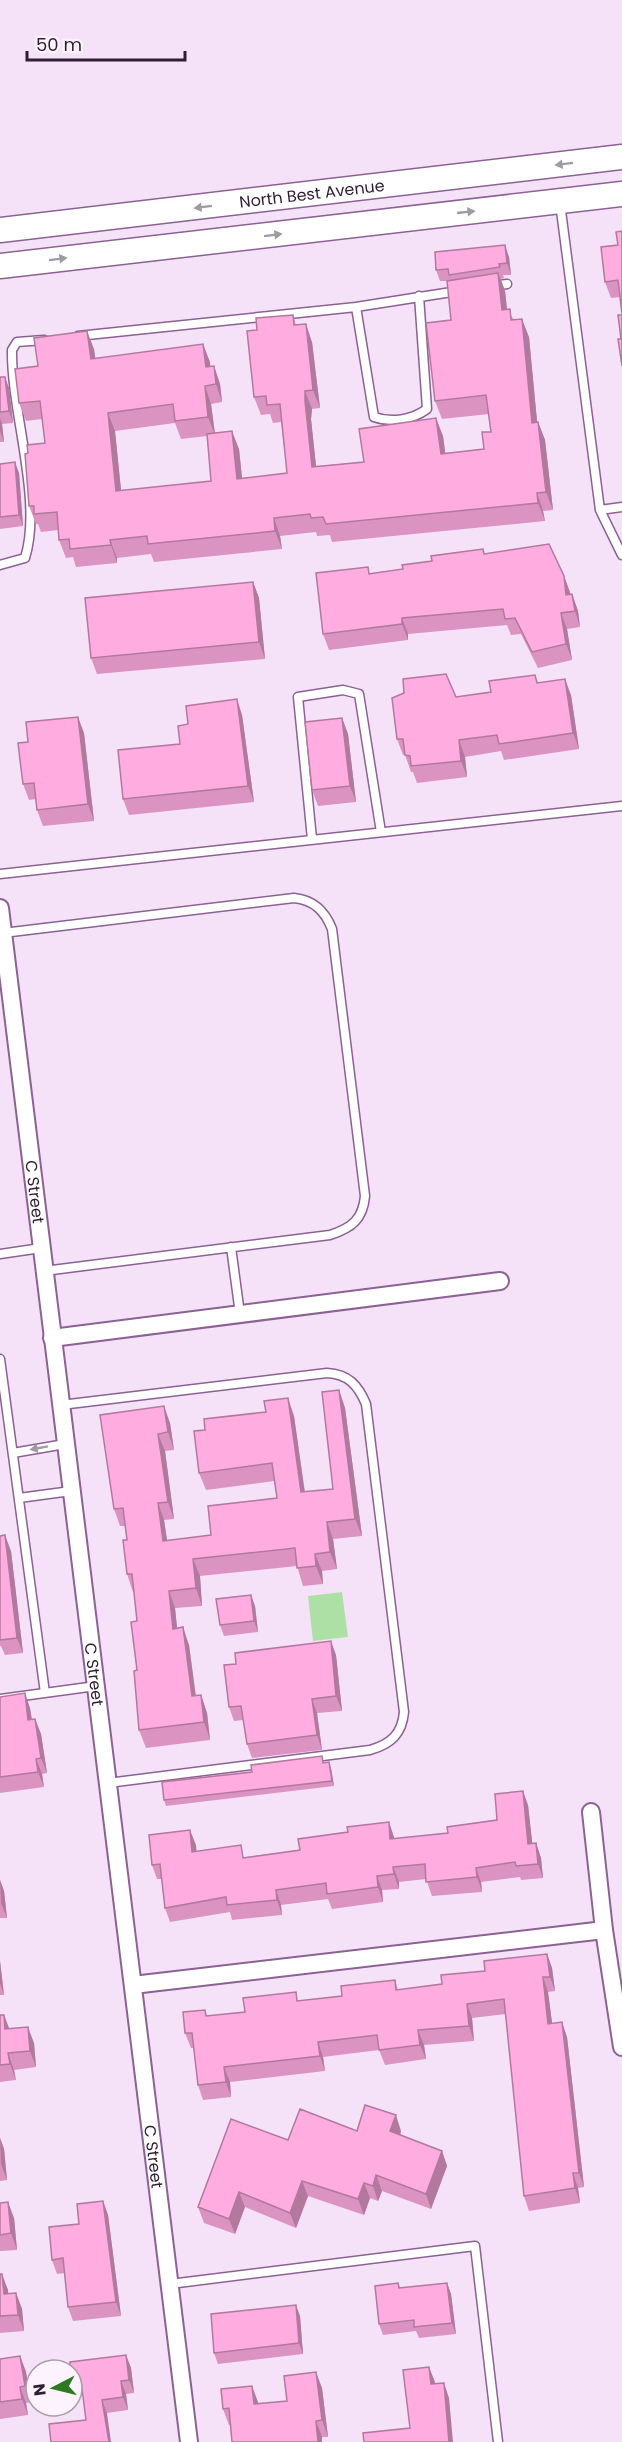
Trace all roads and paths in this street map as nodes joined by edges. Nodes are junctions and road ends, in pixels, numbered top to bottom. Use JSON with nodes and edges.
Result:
{"nodes":[{"id":1,"x":622,"y":157,"type":"edge"},
{"id":2,"x":622,"y":194,"type":"edge"},
{"id":3,"x":560,"y":201,"type":"junction"},
{"id":4,"x":0,"y":230,"type":"edge"},
{"id":5,"x":0,"y":266,"type":"edge"},
{"id":6,"x":507,"y":284,"type":"dead end"},
{"id":7,"x":485,"y":287,"type":"edge"},
{"id":8,"x":463,"y":290,"type":"edge"},
{"id":9,"x":419,"y":296,"type":"junction"},
{"id":10,"x":356,"y":307,"type":"junction"},
{"id":11,"x":64,"y":338,"type":"edge"},
{"id":12,"x":52,"y":339,"type":"edge"},
{"id":13,"x":622,"y":507,"type":"edge"},
{"id":14,"x":600,"y":510,"type":"junction"},
{"id":15,"x":622,"y":555,"type":"edge"},
{"id":16,"x":0,"y":565,"type":"edge"},
{"id":17,"x":622,"y":806,"type":"edge"},
{"id":18,"x":381,"y":832,"type":"junction"},
{"id":19,"x":312,"y":839,"type":"junction"},
{"id":20,"x":0,"y":874,"type":"edge"},
{"id":21,"x":0,"y":908,"type":"edge"},
{"id":22,"x":3,"y":933,"type":"junction"},
{"id":23,"x":231,"y":1247,"type":"junction"},
{"id":24,"x":41,"y":1248,"type":"junction"},
{"id":25,"x":0,"y":1254,"type":"edge"},
{"id":26,"x":44,"y":1271,"type":"junction"},
{"id":27,"x":500,"y":1281,"type":"dead end"},
{"id":28,"x":240,"y":1314,"type":"junction"},
{"id":29,"x":52,"y":1338,"type":"junction"},
{"id":30,"x":0,"y":1359,"type":"edge"},
{"id":31,"x":60,"y":1405,"type":"junction"},
{"id":32,"x":65,"y":1444,"type":"junction"},
{"id":33,"x":13,"y":1453,"type":"junction"},
{"id":34,"x":71,"y":1491,"type":"junction"},
{"id":35,"x":19,"y":1498,"type":"junction"},
{"id":36,"x":96,"y":1686,"type":"junction"},
{"id":37,"x":45,"y":1693,"type":"junction"},
{"id":38,"x":0,"y":1700,"type":"edge"},
{"id":39,"x":108,"y":1783,"type":"junction"},
{"id":40,"x":591,"y":1812,"type":"dead end"},
{"id":41,"x":604,"y":1930,"type":"junction"},
{"id":42,"x":133,"y":1985,"type":"junction"},
{"id":43,"x":622,"y":2047,"type":"edge"},
{"id":44,"x":170,"y":2284,"type":"junction"},
{"id":45,"x":189,"y":2442,"type":"edge"},
{"id":46,"x":498,"y":2442,"type":"edge"}],
"edges":[{"from":1,"to":4,"type":"street","name":"North Best Avenue","one_way":true},
{"from":2,"to":3,"type":"street"},
{"from":5,"to":3,"type":"street","one_way":true},
{"from":3,"to":14,"type":"lane"},
{"from":6,"to":7,"type":"lane"},
{"from":8,"to":9,"type":"lane"},
{"from":9,"to":10,"type":"lane"},
{"from":9,"to":10,"type":"lane"},
{"from":10,"to":11,"type":"lane"},
{"from":12,"to":16,"type":"lane"},
{"from":13,"to":14,"type":"lane"},
{"from":14,"to":15,"type":"lane"},
{"from":17,"to":18,"type":"lane"},
{"from":18,"to":19,"type":"lane"},
{"from":18,"to":19,"type":"lane"},
{"from":19,"to":20,"type":"lane"},
{"from":21,"to":22,"type":"street","name":"C Street"},
{"from":22,"to":23,"type":"lane"},
{"from":22,"to":24,"type":"street","name":"C Street"},
{"from":23,"to":26,"type":"lane"},
{"from":23,"to":28,"type":"lane"},
{"from":24,"to":25,"type":"lane"},
{"from":24,"to":26,"type":"street","name":"C Street"},
{"from":26,"to":29,"type":"street","name":"C Street"},
{"from":27,"to":28,"type":"street"},
{"from":28,"to":29,"type":"street"},
{"from":29,"to":31,"type":"street","name":"C Street"},
{"from":30,"to":33,"type":"lane"},
{"from":31,"to":32,"type":"street","name":"C Street"},
{"from":31,"to":39,"type":"lane"},
{"from":32,"to":33,"type":"lane","one_way":true},
{"from":32,"to":34,"type":"street","name":"C Street"},
{"from":33,"to":35,"type":"lane"},
{"from":34,"to":35,"type":"lane"},
{"from":34,"to":36,"type":"street","name":"C Street"},
{"from":35,"to":37,"type":"lane"},
{"from":36,"to":37,"type":"lane"},
{"from":36,"to":39,"type":"street","name":"C Street"},
{"from":37,"to":38,"type":"lane"},
{"from":39,"to":42,"type":"street","name":"C Street"},
{"from":40,"to":41,"type":"street"},
{"from":41,"to":42,"type":"street"},
{"from":41,"to":43,"type":"street"},
{"from":42,"to":44,"type":"street","name":"C Street"},
{"from":44,"to":45,"type":"street","name":"C Street"},
{"from":44,"to":46,"type":"lane"}]}
